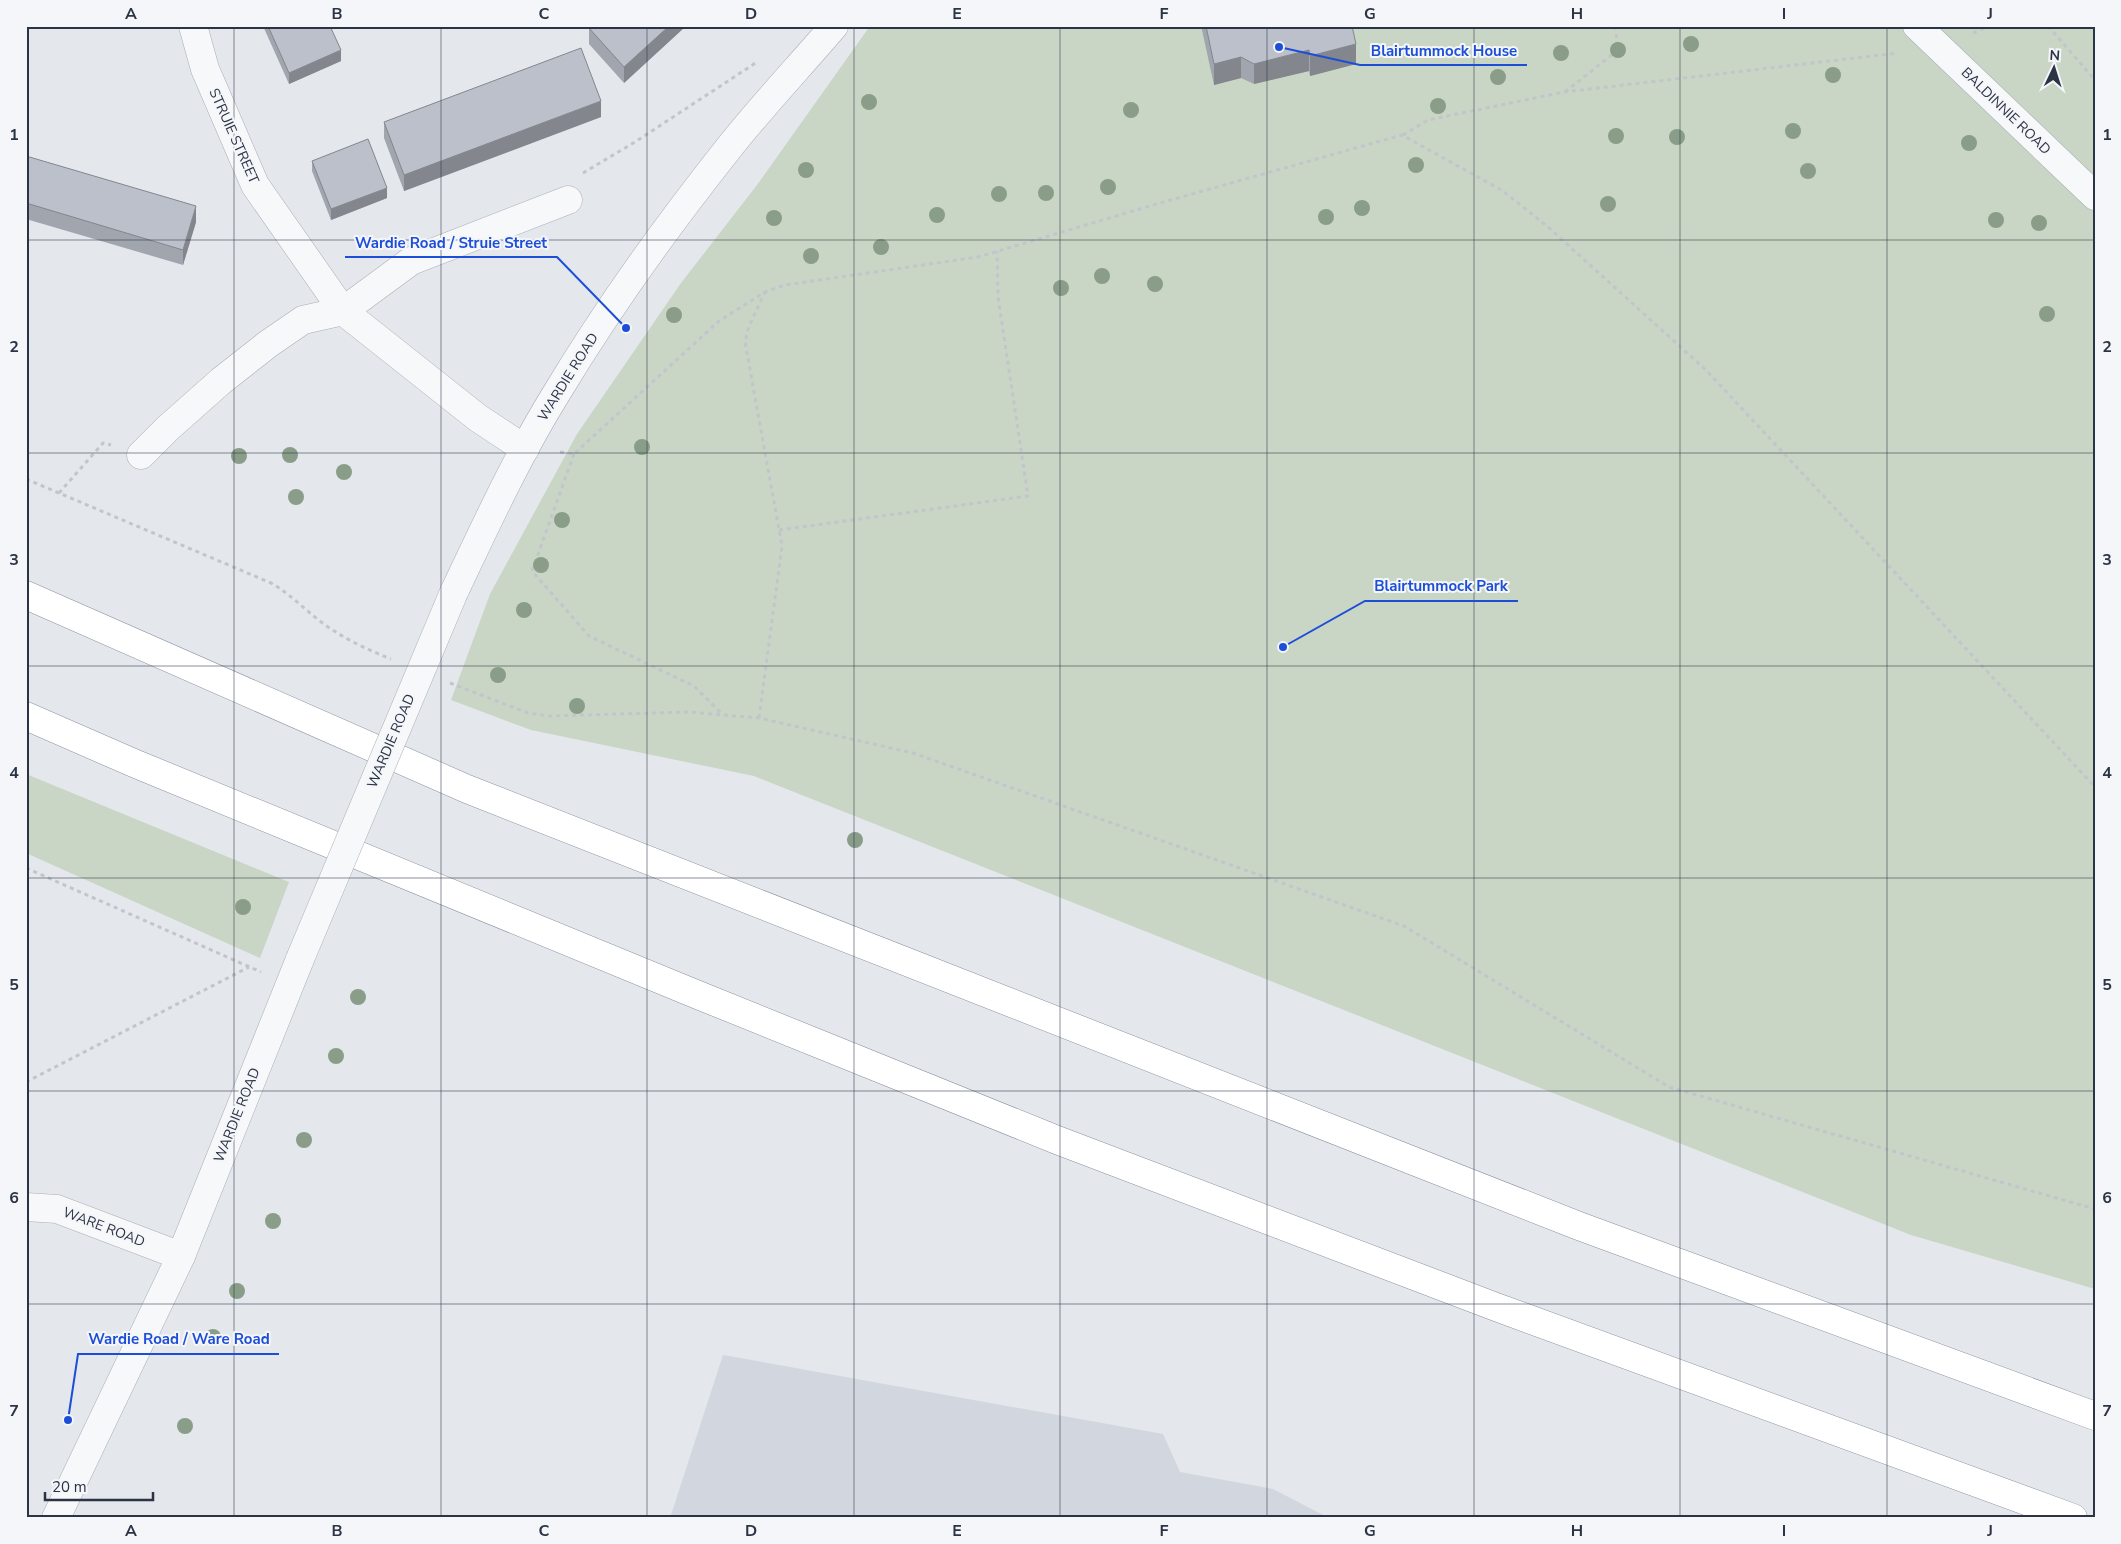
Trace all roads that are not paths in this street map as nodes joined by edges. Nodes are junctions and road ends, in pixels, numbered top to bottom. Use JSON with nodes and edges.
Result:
{"nodes":[{"id":1,"x":193,"y":26,"type":"edge"},
{"id":2,"x":834,"y":26,"type":"edge"},
{"id":3,"x":1917,"y":26,"type":"edge"},
{"id":4,"x":2095,"y":196,"type":"edge"},
{"id":5,"x":568,"y":200,"type":"road end"},
{"id":6,"x":343,"y":311,"type":"junction"},
{"id":7,"x":525,"y":449,"type":"junction"},
{"id":8,"x":141,"y":455,"type":"road end"},
{"id":9,"x":26,"y":595,"type":"edge"},
{"id":10,"x":26,"y":716,"type":"edge"},
{"id":11,"x":26,"y":1207,"type":"edge"},
{"id":12,"x":181,"y":1256,"type":"junction"},
{"id":13,"x":2095,"y":1416,"type":"edge"},
{"id":14,"x":56,"y":1518,"type":"edge"},
{"id":15,"x":2073,"y":1518,"type":"edge"}],
"edges":[{"from":1,"to":6,"type":"street","name":"STRUIE STREET"},
{"from":2,"to":7,"type":"street","name":"WARDIE ROAD"},
{"from":3,"to":4,"type":"street","name":"BALDINNIE ROAD"},
{"from":5,"to":6,"type":"street"},
{"from":6,"to":7,"type":"street","name":"STRUIE STREET"},
{"from":6,"to":8,"type":"street"},
{"from":7,"to":12,"type":"street","name":"WARDIE ROAD","bridge":true},
{"from":9,"to":13,"type":"highway"},
{"from":10,"to":15,"type":"highway"},
{"from":11,"to":12,"type":"street","name":"WARE ROAD"},
{"from":12,"to":14,"type":"street","name":"WARDIE ROAD"}]}
